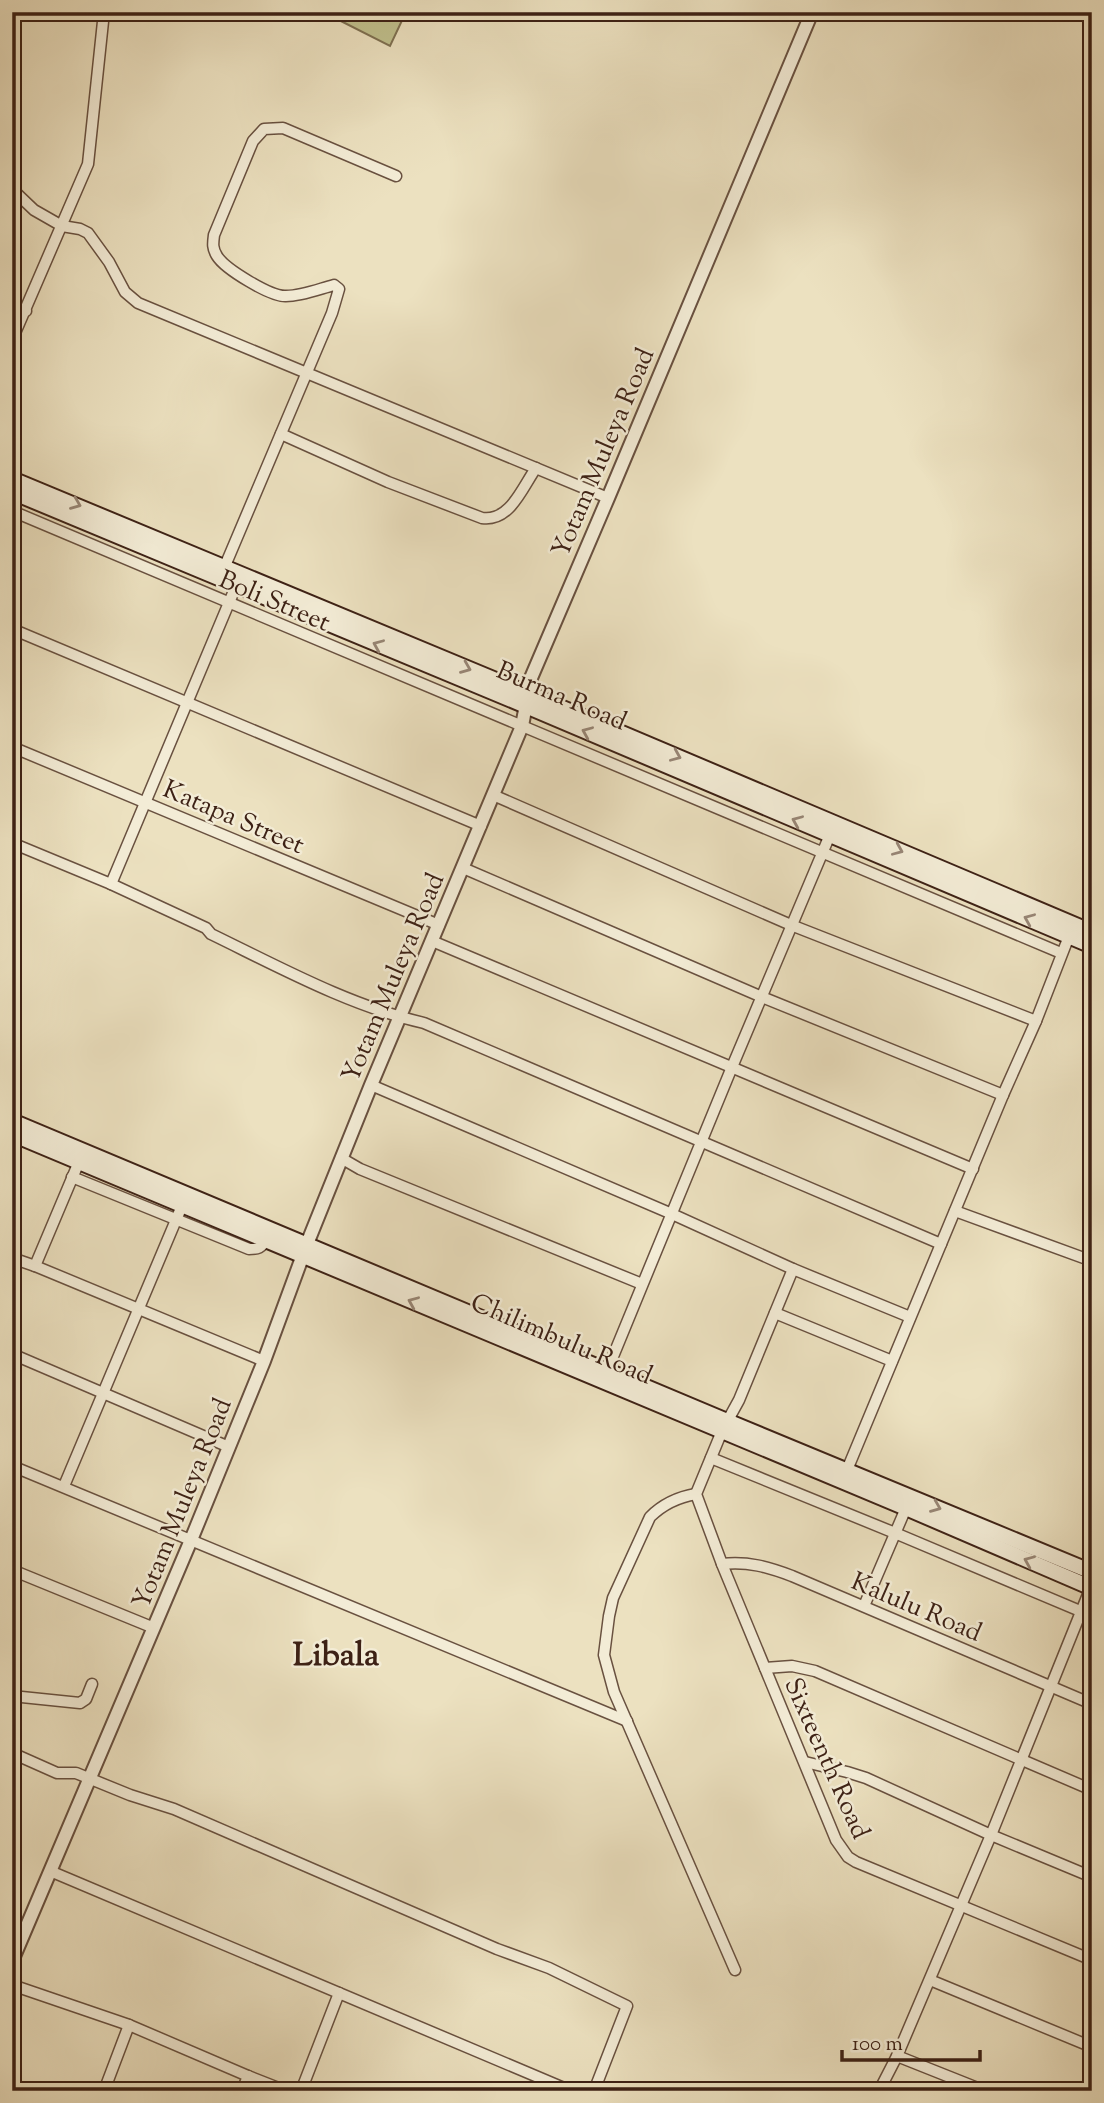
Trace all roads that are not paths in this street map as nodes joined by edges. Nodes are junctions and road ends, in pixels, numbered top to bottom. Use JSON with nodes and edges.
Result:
{"nodes":[{"id":1,"x":104,"y":12,"type":"edge"},
{"id":2,"x":812,"y":12,"type":"edge"},
{"id":3,"x":396,"y":176,"type":"dead end"},
{"id":4,"x":12,"y":189,"type":"edge"},
{"id":5,"x":62,"y":226,"type":"junction"},
{"id":6,"x":12,"y":306,"type":"edge"},
{"id":7,"x":26,"y":311,"type":"junction"},
{"id":8,"x":12,"y":340,"type":"edge"},
{"id":9,"x":307,"y":373,"type":"junction"},
{"id":10,"x":281,"y":434,"type":"junction"},
{"id":11,"x":536,"y":468,"type":"junction"},
{"id":12,"x":12,"y":479,"type":"edge"},
{"id":13,"x":12,"y":492,"type":"edge"},
{"id":14,"x":608,"y":498,"type":"junction"},
{"id":15,"x":12,"y":511,"type":"edge"},
{"id":16,"x":221,"y":573,"type":"junction"},
{"id":17,"x":236,"y":586,"type":"junction"},
{"id":18,"x":229,"y":603,"type":"junction"},
{"id":19,"x":12,"y":629,"type":"edge"},
{"id":20,"x":527,"y":699,"type":"junction"},
{"id":21,"x":187,"y":703,"type":"junction"},
{"id":22,"x":522,"y":726,"type":"junction"},
{"id":23,"x":12,"y":747,"type":"edge"},
{"id":24,"x":493,"y":795,"type":"junction"},
{"id":25,"x":145,"y":802,"type":"junction"},
{"id":26,"x":481,"y":826,"type":"junction"},
{"id":27,"x":833,"y":829,"type":"junction"},
{"id":28,"x":12,"y":843,"type":"edge"},
{"id":29,"x":822,"y":852,"type":"junction"},
{"id":30,"x":463,"y":868,"type":"junction"},
{"id":31,"x":111,"y":884,"type":"junction"},
{"id":32,"x":439,"y":925,"type":"junction"},
{"id":33,"x":791,"y":925,"type":"junction"},
{"id":34,"x":1072,"y":930,"type":"junction"},
{"id":35,"x":1092,"y":932,"type":"edge"},
{"id":36,"x":432,"y":941,"type":"junction"},
{"id":37,"x":1092,"y":946,"type":"edge"},
{"id":38,"x":1061,"y":953,"type":"junction"},
{"id":39,"x":762,"y":997,"type":"junction"},
{"id":40,"x":400,"y":1018,"type":"junction"},
{"id":41,"x":1036,"y":1021,"type":"junction"},
{"id":42,"x":732,"y":1067,"type":"junction"},
{"id":43,"x":371,"y":1085,"type":"junction"},
{"id":44,"x":1003,"y":1095,"type":"junction"},
{"id":45,"x":12,"y":1121,"type":"edge"},
{"id":46,"x":12,"y":1134,"type":"edge"},
{"id":47,"x":701,"y":1141,"type":"junction"},
{"id":48,"x":81,"y":1155,"type":"junction"},
{"id":49,"x":341,"y":1158,"type":"junction"},
{"id":50,"x":972,"y":1168,"type":"junction"},
{"id":51,"x":72,"y":1177,"type":"junction"},
{"id":52,"x":185,"y":1199,"type":"junction"},
{"id":53,"x":955,"y":1211,"type":"junction"},
{"id":54,"x":672,"y":1214,"type":"junction"},
{"id":55,"x":175,"y":1218,"type":"junction"},
{"id":56,"x":265,"y":1240,"type":"junction"},
{"id":57,"x":941,"y":1244,"type":"junction"},
{"id":58,"x":305,"y":1251,"type":"junction"},
{"id":59,"x":12,"y":1258,"type":"edge"},
{"id":60,"x":1092,"y":1261,"type":"edge"},
{"id":61,"x":35,"y":1266,"type":"junction"},
{"id":62,"x":793,"y":1269,"type":"junction"},
{"id":63,"x":642,"y":1284,"type":"junction"},
{"id":64,"x":138,"y":1310,"type":"junction"},
{"id":65,"x":775,"y":1313,"type":"junction"},
{"id":66,"x":910,"y":1317,"type":"junction"},
{"id":67,"x":12,"y":1354,"type":"edge"},
{"id":68,"x":264,"y":1361,"type":"junction"},
{"id":69,"x":892,"y":1361,"type":"junction"},
{"id":70,"x":607,"y":1371,"type":"junction"},
{"id":71,"x":103,"y":1392,"type":"junction"},
{"id":72,"x":724,"y":1426,"type":"junction"},
{"id":73,"x":229,"y":1447,"type":"junction"},
{"id":74,"x":711,"y":1458,"type":"junction"},
{"id":75,"x":12,"y":1466,"type":"edge"},
{"id":76,"x":847,"y":1471,"type":"junction"},
{"id":77,"x":64,"y":1486,"type":"junction"},
{"id":78,"x":696,"y":1494,"type":"junction"},
{"id":79,"x":906,"y":1508,"type":"junction"},
{"id":80,"x":895,"y":1533,"type":"junction"},
{"id":81,"x":191,"y":1540,"type":"junction"},
{"id":82,"x":722,"y":1564,"type":"junction"},
{"id":83,"x":12,"y":1570,"type":"edge"},
{"id":84,"x":1092,"y":1572,"type":"edge"},
{"id":85,"x":1091,"y":1587,"type":"edge"},
{"id":86,"x":864,"y":1606,"type":"junction"},
{"id":87,"x":1081,"y":1612,"type":"junction"},
{"id":88,"x":1092,"y":1616,"type":"edge"},
{"id":89,"x":154,"y":1628,"type":"junction"},
{"id":90,"x":765,"y":1668,"type":"junction"},
{"id":91,"x":92,"y":1684,"type":"dead end"},
{"id":92,"x":1051,"y":1687,"type":"junction"},
{"id":93,"x":12,"y":1696,"type":"edge"},
{"id":94,"x":1092,"y":1703,"type":"edge"},
{"id":95,"x":627,"y":1721,"type":"junction"},
{"id":96,"x":12,"y":1754,"type":"edge"},
{"id":97,"x":1021,"y":1759,"type":"junction"},
{"id":98,"x":805,"y":1762,"type":"junction"},
{"id":99,"x":88,"y":1780,"type":"junction"},
{"id":100,"x":1092,"y":1790,"type":"edge"},
{"id":101,"x":991,"y":1835,"type":"junction"},
{"id":102,"x":50,"y":1871,"type":"junction"},
{"id":103,"x":1092,"y":1877,"type":"edge"},
{"id":104,"x":961,"y":1905,"type":"junction"},
{"id":105,"x":1092,"y":1960,"type":"edge"},
{"id":106,"x":12,"y":1961,"type":"edge"},
{"id":107,"x":735,"y":1970,"type":"dead end"},
{"id":108,"x":930,"y":1980,"type":"junction"},
{"id":109,"x":12,"y":1984,"type":"edge"},
{"id":110,"x":338,"y":1993,"type":"junction"},
{"id":111,"x":130,"y":2025,"type":"junction"},
{"id":112,"x":1092,"y":2047,"type":"edge"},
{"id":113,"x":897,"y":2056,"type":"junction"},
{"id":114,"x":248,"y":2077,"type":"junction"},
{"id":115,"x":104,"y":2091,"type":"edge"},
{"id":116,"x":242,"y":2091,"type":"edge"},
{"id":117,"x":286,"y":2091,"type":"edge"},
{"id":118,"x":301,"y":2091,"type":"edge"},
{"id":119,"x":571,"y":2091,"type":"edge"},
{"id":120,"x":594,"y":2091,"type":"edge"},
{"id":121,"x":879,"y":2091,"type":"edge"},
{"id":122,"x":985,"y":2091,"type":"edge"}],
"edges":[{"from":1,"to":5,"type":"street"},
{"from":2,"to":14,"type":"street","name":"Yotam Muleya Road"},
{"from":3,"to":9,"type":"street"},
{"from":4,"to":5,"type":"street"},
{"from":5,"to":7,"type":"street"},
{"from":5,"to":9,"type":"street"},
{"from":6,"to":7,"type":"street"},
{"from":7,"to":8,"type":"street"},
{"from":9,"to":10,"type":"street"},
{"from":9,"to":11,"type":"street"},
{"from":10,"to":11,"type":"street"},
{"from":10,"to":16,"type":"street"},
{"from":11,"to":14,"type":"street"},
{"from":12,"to":16,"type":"main road","name":"Burma Road","one_way":true},
{"from":13,"to":16,"type":"main road","name":"Burma Road"},
{"from":14,"to":20,"type":"street","name":"Yotam Muleya Road"},
{"from":15,"to":18,"type":"street","name":"Boli Street"},
{"from":16,"to":17,"type":"main road","name":"Burma Road"},
{"from":16,"to":20,"type":"main road","name":"Burma Road","one_way":true},
{"from":17,"to":18,"type":"street"},
{"from":20,"to":17,"type":"main road","name":"Burma Road","one_way":true},
{"from":18,"to":21,"type":"street"},
{"from":18,"to":22,"type":"street","name":"Boli Street"},
{"from":19,"to":21,"type":"street"},
{"from":20,"to":22,"type":"street","name":"Yotam Muleya Road"},
{"from":20,"to":27,"type":"main road","name":"Burma Road"},
{"from":21,"to":25,"type":"street"},
{"from":21,"to":26,"type":"street"},
{"from":22,"to":24,"type":"street","name":"Yotam Muleya Road"},
{"from":22,"to":29,"type":"street","name":"Boli Street"},
{"from":23,"to":25,"type":"street","name":"Katapa Street"},
{"from":24,"to":26,"type":"street","name":"Yotam Muleya Road"},
{"from":24,"to":33,"type":"street"},
{"from":25,"to":31,"type":"street"},
{"from":25,"to":32,"type":"street","name":"Katapa Street"},
{"from":26,"to":30,"type":"street","name":"Yotam Muleya Road"},
{"from":27,"to":29,"type":"street"},
{"from":27,"to":34,"type":"main road","name":"Burma Road"},
{"from":28,"to":31,"type":"street"},
{"from":29,"to":33,"type":"street"},
{"from":29,"to":38,"type":"street","name":"Boli Street"},
{"from":30,"to":32,"type":"street","name":"Yotam Muleya Road"},
{"from":30,"to":39,"type":"street"},
{"from":31,"to":40,"type":"street"},
{"from":32,"to":36,"type":"street","name":"Yotam Muleya Road"},
{"from":33,"to":39,"type":"street"},
{"from":33,"to":41,"type":"street"},
{"from":34,"to":35,"type":"main road","name":"Burma Road"},
{"from":34,"to":37,"type":"main road","name":"Burma Road"},
{"from":34,"to":38,"type":"street"},
{"from":36,"to":40,"type":"street","name":"Yotam Muleya Road"},
{"from":36,"to":42,"type":"street"},
{"from":38,"to":41,"type":"street"},
{"from":39,"to":42,"type":"street"},
{"from":39,"to":44,"type":"street"},
{"from":40,"to":43,"type":"street","name":"Yotam Muleya Road"},
{"from":40,"to":47,"type":"street"},
{"from":41,"to":44,"type":"street"},
{"from":42,"to":47,"type":"street"},
{"from":42,"to":50,"type":"street"},
{"from":43,"to":49,"type":"street","name":"Yotam Muleya Road"},
{"from":43,"to":54,"type":"street"},
{"from":44,"to":50,"type":"street"},
{"from":45,"to":48,"type":"main road","name":"Chilimbulu Road"},
{"from":46,"to":48,"type":"main road","name":"Chilimbulu Road"},
{"from":47,"to":54,"type":"street"},
{"from":47,"to":57,"type":"street"},
{"from":48,"to":51,"type":"street"},
{"from":48,"to":52,"type":"main road","name":"Chilimbulu Road"},
{"from":49,"to":58,"type":"street","name":"Yotam Muleya Road"},
{"from":49,"to":63,"type":"street"},
{"from":50,"to":53,"type":"street"},
{"from":51,"to":55,"type":"street"},
{"from":51,"to":61,"type":"street"},
{"from":52,"to":55,"type":"street"},
{"from":52,"to":56,"type":"main road","name":"Chilimbulu Road"},
{"from":52,"to":58,"type":"main road","name":"Chilimbulu Road"},
{"from":53,"to":57,"type":"street"},
{"from":53,"to":60,"type":"street"},
{"from":54,"to":62,"type":"street"},
{"from":54,"to":63,"type":"street"},
{"from":55,"to":56,"type":"street"},
{"from":55,"to":64,"type":"street"},
{"from":56,"to":58,"type":"main road","name":"Chilimbulu Road"},
{"from":57,"to":66,"type":"street"},
{"from":58,"to":68,"type":"street","name":"Yotam Muleya Road"},
{"from":58,"to":70,"type":"main road","name":"Chilimbulu Road"},
{"from":72,"to":58,"type":"main road","name":"Chilimbulu Road","one_way":true},
{"from":59,"to":61,"type":"street"},
{"from":61,"to":64,"type":"street"},
{"from":62,"to":65,"type":"street"},
{"from":62,"to":66,"type":"street"},
{"from":63,"to":70,"type":"street"},
{"from":64,"to":68,"type":"street"},
{"from":64,"to":71,"type":"street"},
{"from":65,"to":69,"type":"street"},
{"from":65,"to":72,"type":"street"},
{"from":66,"to":69,"type":"street"},
{"from":67,"to":71,"type":"street"},
{"from":68,"to":73,"type":"street","name":"Yotam Muleya Road"},
{"from":69,"to":76,"type":"street"},
{"from":70,"to":72,"type":"main road","name":"Chilimbulu Road"},
{"from":71,"to":73,"type":"street"},
{"from":71,"to":77,"type":"street"},
{"from":72,"to":74,"type":"street"},
{"from":72,"to":76,"type":"main road","name":"Chilimbulu Road"},
{"from":72,"to":79,"type":"main road","name":"Chilimbulu Road"},
{"from":73,"to":81,"type":"street","name":"Yotam Muleya Road"},
{"from":74,"to":78,"type":"street"},
{"from":74,"to":80,"type":"street"},
{"from":75,"to":77,"type":"street"},
{"from":76,"to":84,"type":"main road","name":"Chilimbulu Road","one_way":true},
{"from":77,"to":81,"type":"street"},
{"from":78,"to":82,"type":"street","name":"Sixteenth Road"},
{"from":78,"to":95,"type":"street"},
{"from":79,"to":80,"type":"street"},
{"from":85,"to":79,"type":"main road","name":"Chilimbulu Road","one_way":true},
{"from":80,"to":86,"type":"street"},
{"from":80,"to":87,"type":"street"},
{"from":81,"to":89,"type":"street","name":"Yotam Muleya Road"},
{"from":81,"to":95,"type":"street"},
{"from":82,"to":86,"type":"street","name":"Kalulu Road"},
{"from":82,"to":90,"type":"street","name":"Sixteenth Road"},
{"from":83,"to":89,"type":"street"},
{"from":85,"to":87,"type":"street"},
{"from":86,"to":92,"type":"street","name":"Kalulu Road"},
{"from":87,"to":88,"type":"street"},
{"from":87,"to":92,"type":"street"},
{"from":89,"to":99,"type":"street","name":"Yotam Muleya Road"},
{"from":90,"to":97,"type":"street"},
{"from":90,"to":98,"type":"street","name":"Sixteenth Road"},
{"from":91,"to":93,"type":"street"},
{"from":92,"to":94,"type":"street","name":"Kalulu Road"},
{"from":92,"to":97,"type":"street"},
{"from":95,"to":107,"type":"street"},
{"from":96,"to":99,"type":"street"},
{"from":97,"to":100,"type":"street"},
{"from":97,"to":101,"type":"street"},
{"from":98,"to":101,"type":"street"},
{"from":98,"to":104,"type":"street","name":"Sixteenth Road"},
{"from":99,"to":102,"type":"street","name":"Yotam Muleya Road"},
{"from":99,"to":120,"type":"street"},
{"from":101,"to":103,"type":"street"},
{"from":101,"to":104,"type":"street"},
{"from":102,"to":106,"type":"street","name":"Yotam Muleya Road"},
{"from":102,"to":110,"type":"street"},
{"from":104,"to":105,"type":"street","name":"Sixteenth Road"},
{"from":104,"to":108,"type":"street"},
{"from":108,"to":112,"type":"street"},
{"from":108,"to":113,"type":"street"},
{"from":109,"to":111,"type":"street"},
{"from":110,"to":118,"type":"street"},
{"from":110,"to":119,"type":"street"},
{"from":111,"to":114,"type":"street"},
{"from":111,"to":115,"type":"street"},
{"from":113,"to":121,"type":"street"},
{"from":113,"to":122,"type":"street"},
{"from":114,"to":116,"type":"street"},
{"from":114,"to":117,"type":"street"}]}
